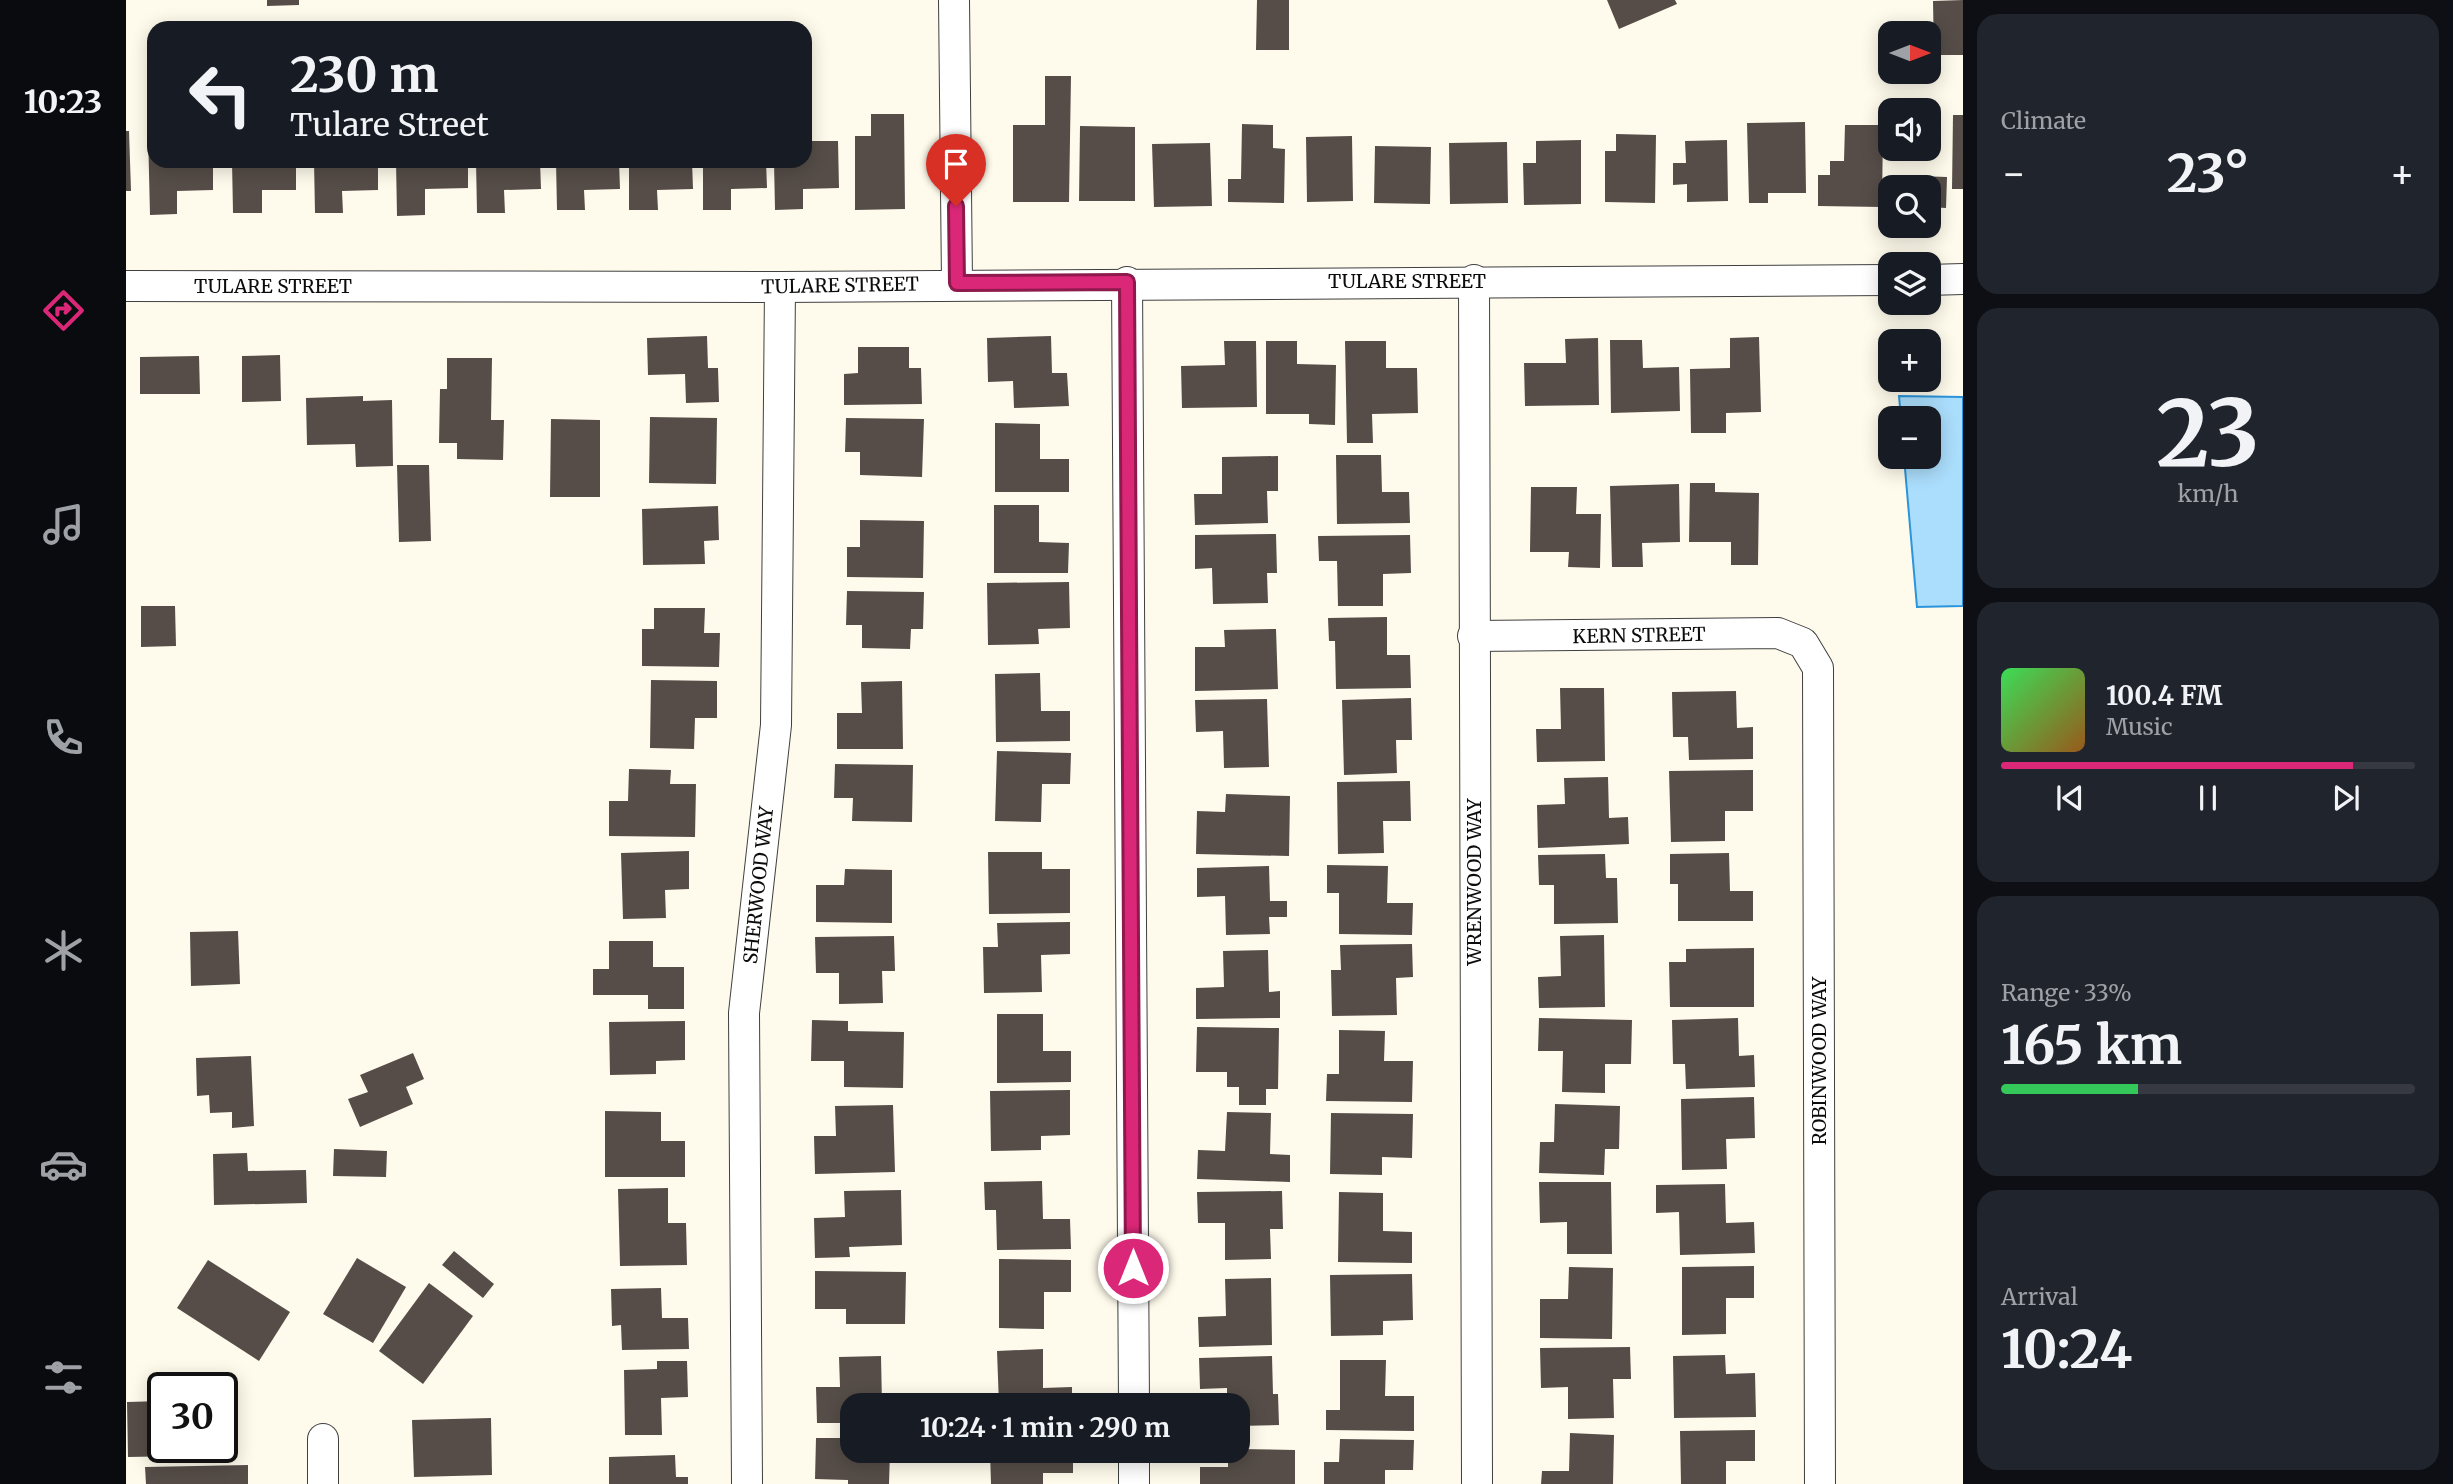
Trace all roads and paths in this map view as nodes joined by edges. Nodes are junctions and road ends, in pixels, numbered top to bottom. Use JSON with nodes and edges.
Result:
{"nodes":[{"id":1,"x":954,"y":0,"type":"edge"},
{"id":2,"x":1941,"y":279,"type":"edge"},
{"id":3,"x":1963,"y":279,"type":"edge"},
{"id":4,"x":1878,"y":280,"type":"edge"},
{"id":5,"x":1474,"y":281,"type":"junction"},
{"id":6,"x":1127,"y":282,"type":"junction"},
{"id":7,"x":957,"y":283,"type":"junction"},
{"id":8,"x":126,"y":286,"type":"edge"},
{"id":9,"x":780,"y":287,"type":"junction"},
{"id":10,"x":1473,"y":636,"type":"junction"},
{"id":11,"x":1803,"y":643,"type":"joint"},
{"id":12,"x":1134,"y":1393,"type":"edge"},
{"id":13,"x":323,"y":1439,"type":"dead end"},
{"id":14,"x":1134,"y":1463,"type":"edge"},
{"id":15,"x":323,"y":1484,"type":"edge"},
{"id":16,"x":747,"y":1484,"type":"edge"},
{"id":17,"x":1134,"y":1484,"type":"edge"},
{"id":18,"x":1477,"y":1484,"type":"edge"},
{"id":19,"x":1820,"y":1484,"type":"edge"}],
"edges":[{"from":1,"to":7,"type":"street"},
{"from":2,"to":3,"type":"street"},
{"from":4,"to":5,"type":"street","name":"TULARE STREET"},
{"from":5,"to":6,"type":"street","name":"TULARE STREET"},
{"from":5,"to":10,"type":"street","name":"WRENWOOD WAY"},
{"from":6,"to":7,"type":"street","name":"TULARE STREET"},
{"from":6,"to":12,"type":"street"},
{"from":7,"to":9,"type":"street","name":"TULARE STREET"},
{"from":8,"to":9,"type":"street","name":"TULARE STREET"},
{"from":9,"to":16,"type":"street","name":"SHERWOOD WAY"},
{"from":10,"to":11,"type":"street","name":"KERN STREET"},
{"from":10,"to":18,"type":"street","name":"WRENWOOD WAY"},
{"from":11,"to":19,"type":"street","name":"ROBINWOOD WAY"},
{"from":13,"to":15,"type":"street"},
{"from":14,"to":17,"type":"street"}]}
